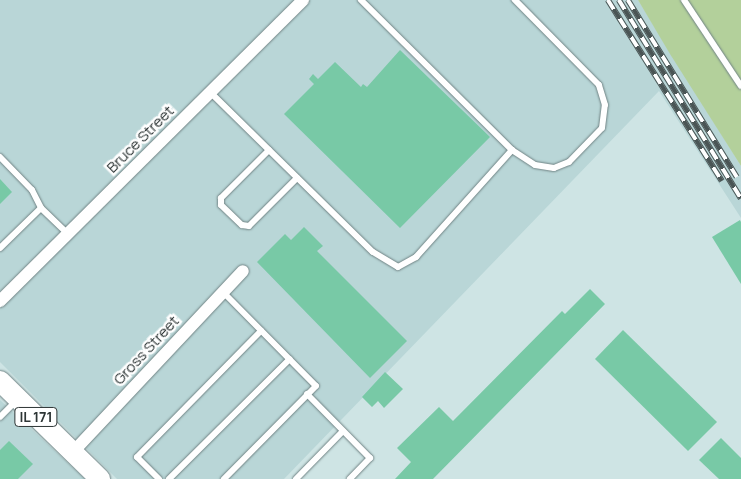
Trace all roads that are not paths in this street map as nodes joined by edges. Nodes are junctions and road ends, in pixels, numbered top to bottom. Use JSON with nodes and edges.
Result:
{"nodes":[{"id":1,"x":303,"y":0,"type":"edge"},
{"id":2,"x":360,"y":0,"type":"edge"},
{"id":3,"x":515,"y":0,"type":"edge"},
{"id":4,"x":684,"y":0,"type":"edge"},
{"id":5,"x":741,"y":86,"type":"edge"},
{"id":6,"x":210,"y":92,"type":"junction"},
{"id":7,"x":269,"y":150,"type":"junction"},
{"id":8,"x":512,"y":150,"type":"junction"},
{"id":9,"x":0,"y":157,"type":"edge"},
{"id":10,"x":297,"y":178,"type":"junction"},
{"id":11,"x":41,"y":208,"type":"junction"},
{"id":12,"x":68,"y":234,"type":"junction"},
{"id":13,"x":0,"y":248,"type":"edge"},
{"id":14,"x":243,"y":270,"type":"dead end"},
{"id":15,"x":223,"y":292,"type":"junction"},
{"id":16,"x":0,"y":301,"type":"edge"},
{"id":17,"x":261,"y":330,"type":"junction"},
{"id":18,"x":290,"y":359,"type":"junction"},
{"id":19,"x":0,"y":381,"type":"edge"},
{"id":20,"x":308,"y":394,"type":"junction"},
{"id":21,"x":18,"y":399,"type":"junction"},
{"id":22,"x":0,"y":417,"type":"edge"},
{"id":23,"x":343,"y":431,"type":"junction"},
{"id":24,"x":73,"y":452,"type":"junction"},
{"id":25,"x":98,"y":478,"type":"edge"},
{"id":26,"x":159,"y":479,"type":"edge"},
{"id":27,"x":169,"y":479,"type":"edge"},
{"id":28,"x":224,"y":479,"type":"edge"},
{"id":29,"x":296,"y":479,"type":"edge"},
{"id":30,"x":350,"y":479,"type":"edge"}],
"edges":[{"from":1,"to":6,"type":"street","name":"Bruce Street"},
{"from":2,"to":8,"type":"lane"},
{"from":3,"to":8,"type":"lane"},
{"from":4,"to":5,"type":"lane"},
{"from":6,"to":7,"type":"lane"},
{"from":6,"to":12,"type":"street","name":"Bruce Street"},
{"from":7,"to":10,"type":"lane"},
{"from":7,"to":10,"type":"lane"},
{"from":8,"to":10,"type":"lane"},
{"from":9,"to":11,"type":"lane"},
{"from":11,"to":12,"type":"lane"},
{"from":11,"to":13,"type":"lane"},
{"from":12,"to":16,"type":"street","name":"Bruce Street"},
{"from":14,"to":15,"type":"street","name":"Gross Street"},
{"from":15,"to":17,"type":"lane"},
{"from":15,"to":24,"type":"street","name":"Gross Street"},
{"from":17,"to":18,"type":"lane"},
{"from":17,"to":26,"type":"lane"},
{"from":18,"to":20,"type":"lane"},
{"from":18,"to":27,"type":"lane"},
{"from":19,"to":21,"type":"main road","number":"IL 171"},
{"from":20,"to":23,"type":"lane"},
{"from":20,"to":28,"type":"lane"},
{"from":21,"to":22,"type":"lane"},
{"from":21,"to":24,"type":"main road","number":"IL 171"},
{"from":23,"to":29,"type":"lane"},
{"from":23,"to":30,"type":"lane"},
{"from":24,"to":25,"type":"main road","number":"IL 171"}]}
